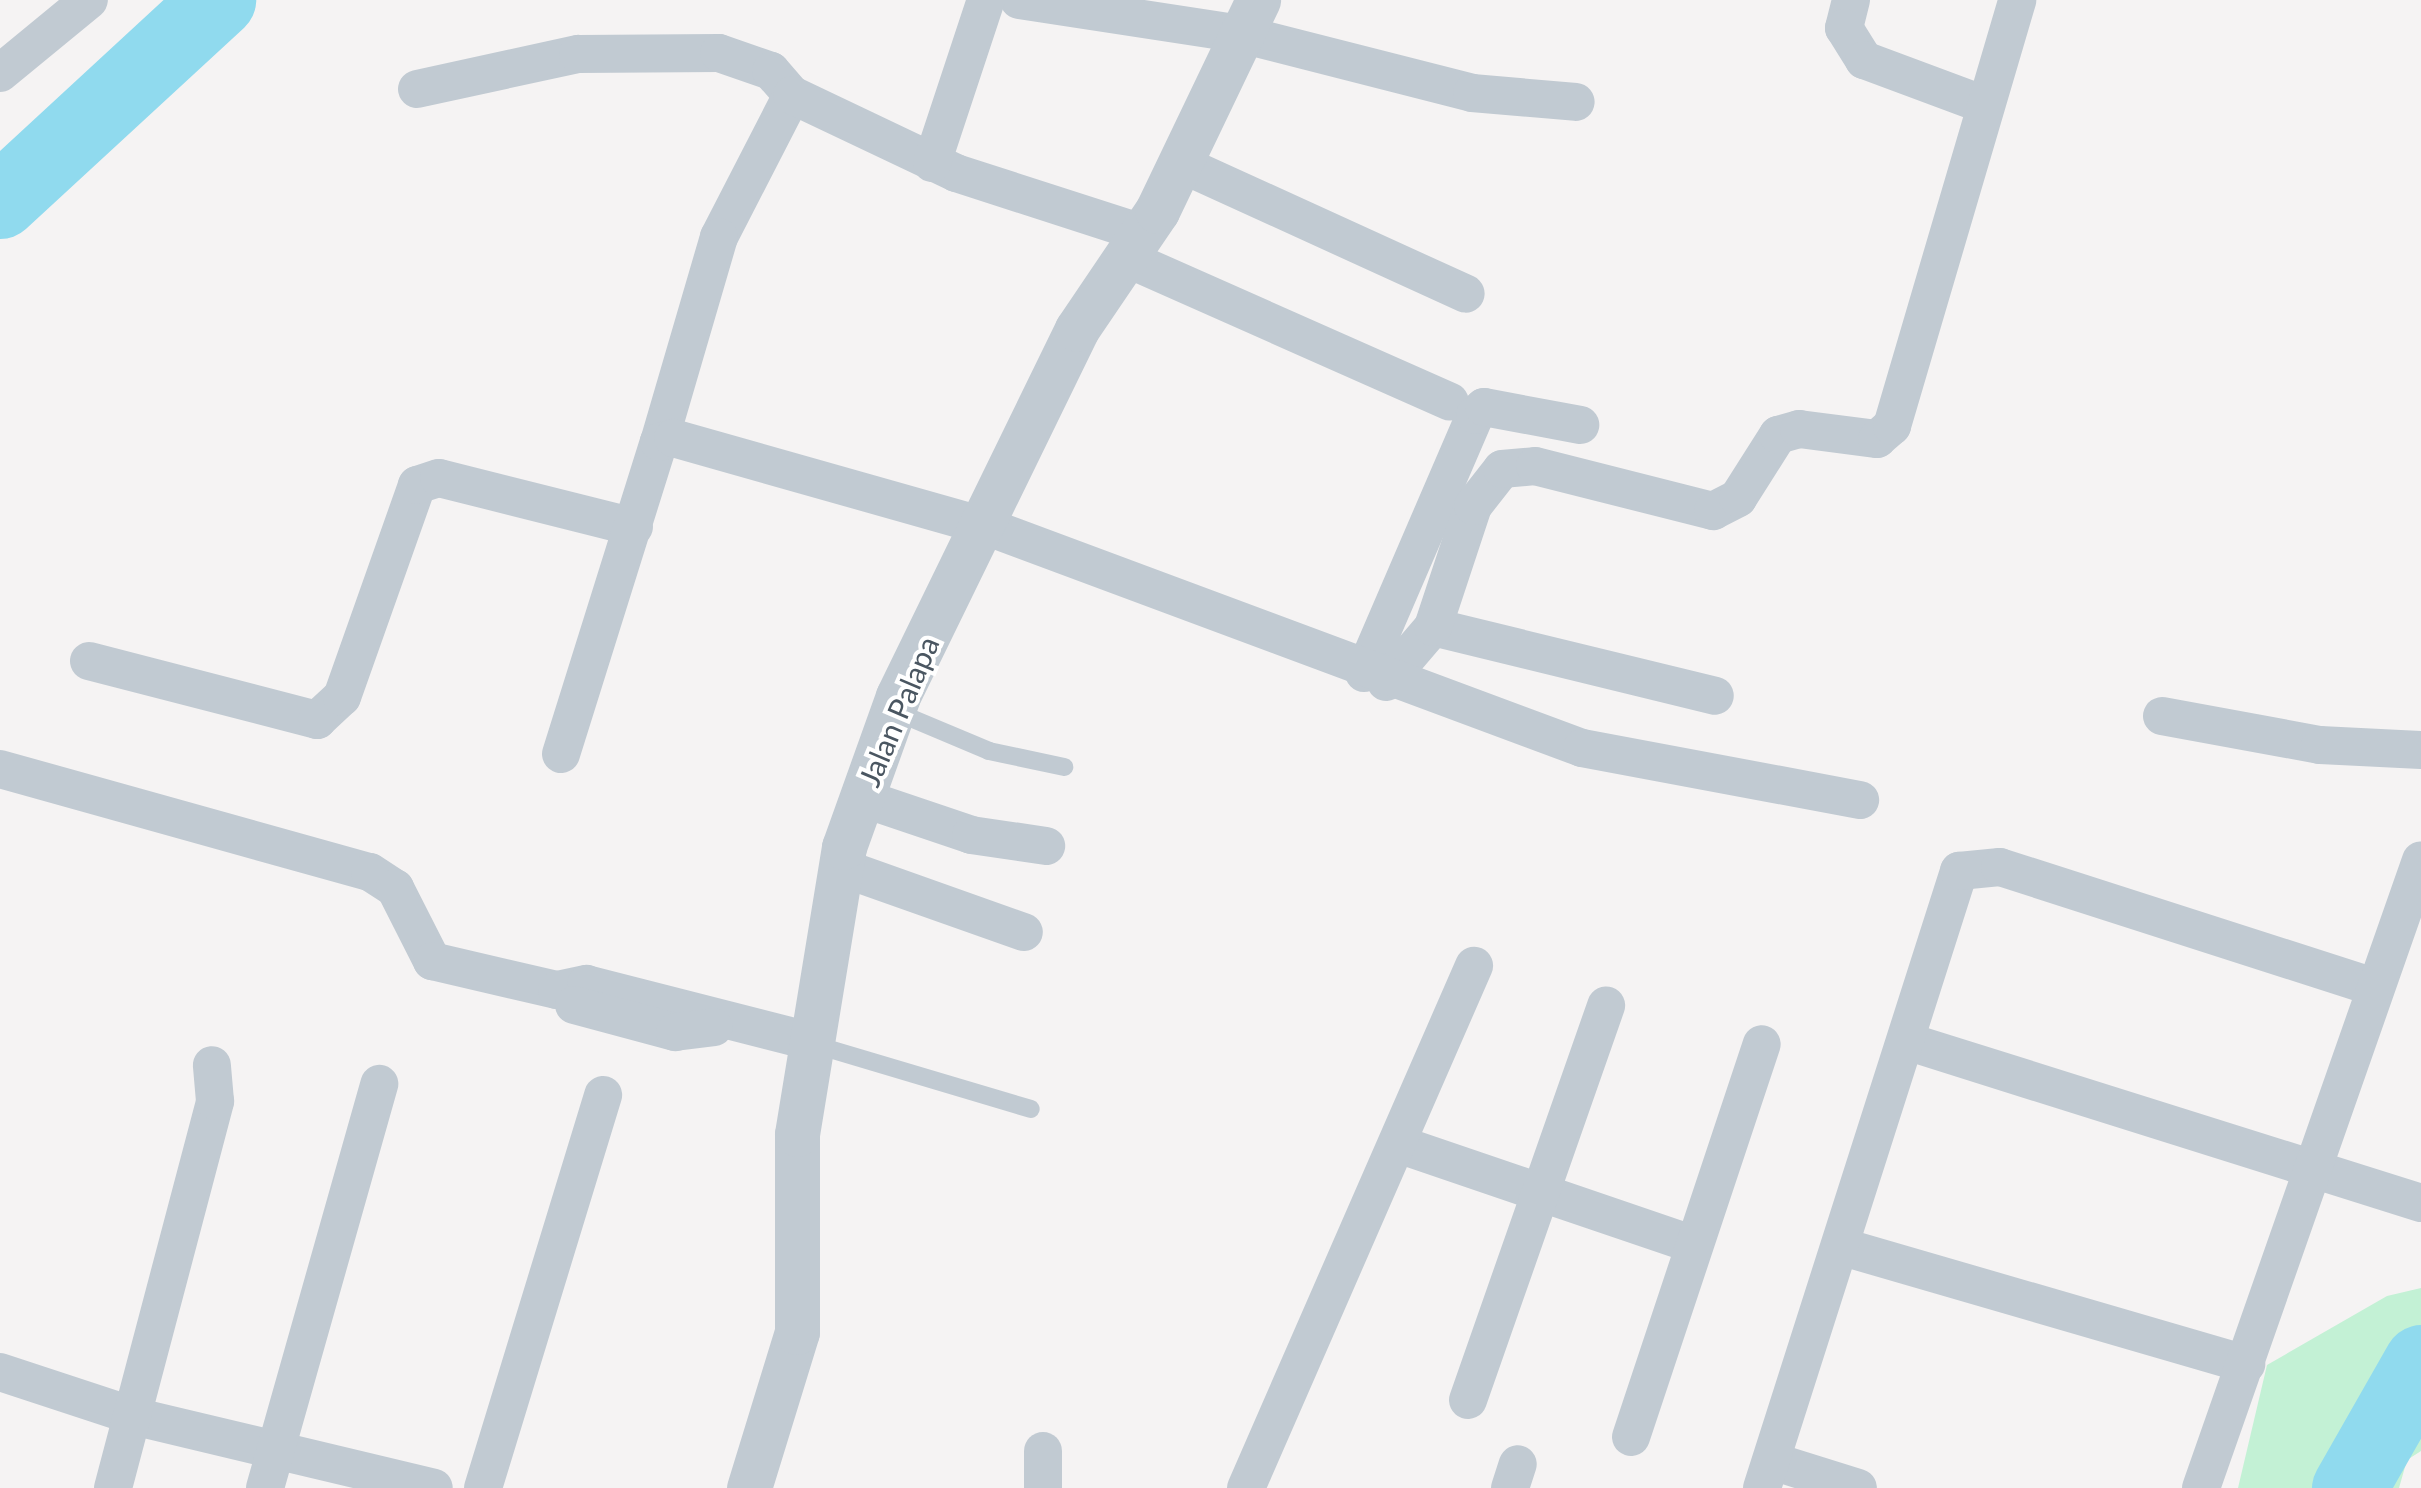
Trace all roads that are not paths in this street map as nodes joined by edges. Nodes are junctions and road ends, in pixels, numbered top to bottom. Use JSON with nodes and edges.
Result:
{"nodes":[{"id":1,"x":986,"y":0,"type":"edge"},
{"id":2,"x":1019,"y":0,"type":"edge"},
{"id":3,"x":1851,"y":0,"type":"edge"},
{"id":4,"x":2017,"y":0,"type":"edge"},
{"id":5,"x":76,"y":3,"type":"edge"},
{"id":6,"x":1250,"y":17,"type":"edge"},
{"id":7,"x":0,"y":73,"type":"edge"},
{"id":8,"x":416,"y":89,"type":"dead end"},
{"id":9,"x":792,"y":95,"type":"junction"},
{"id":10,"x":1576,"y":102,"type":"dead end"},
{"id":11,"x":1985,"y":105,"type":"junction"},
{"id":12,"x":932,"y":163,"type":"junction"},
{"id":13,"x":1179,"y":163,"type":"junction"},
{"id":14,"x":1135,"y":246,"type":"junction"},
{"id":15,"x":1466,"y":294,"type":"dead end"},
{"id":16,"x":1450,"y":402,"type":"dead end"},
{"id":17,"x":1580,"y":425,"type":"dead end"},
{"id":18,"x":659,"y":442,"type":"junction"},
{"id":19,"x":634,"y":526,"type":"junction"},
{"id":20,"x":985,"y":526,"type":"junction"},
{"id":21,"x":1434,"y":626,"type":"junction"},
{"id":22,"x":89,"y":661,"type":"dead end"},
{"id":23,"x":1375,"y":677,"type":"junction"},
{"id":24,"x":1716,"y":696,"type":"dead end"},
{"id":25,"x":894,"y":711,"type":"junction"},
{"id":26,"x":2162,"y":716,"type":"dead end"},
{"id":27,"x":2421,"y":750,"type":"edge"},
{"id":28,"x":562,"y":754,"type":"dead end"},
{"id":29,"x":1064,"y":767,"type":"dead end"},
{"id":30,"x":0,"y":769,"type":"edge"},
{"id":31,"x":862,"y":798,"type":"junction"},
{"id":32,"x":1860,"y":800,"type":"dead end"},
{"id":33,"x":1046,"y":846,"type":"dead end"},
{"id":34,"x":2421,"y":860,"type":"edge"},
{"id":35,"x":840,"y":867,"type":"junction"},
{"id":36,"x":1024,"y":932,"type":"dead end"},
{"id":37,"x":1474,"y":966,"type":"dead end"},
{"id":38,"x":2374,"y":987,"type":"junction"},
{"id":39,"x":1606,"y":1005,"type":"dead end"},
{"id":40,"x":806,"y":1040,"type":"junction"},
{"id":41,"x":1906,"y":1041,"type":"junction"},
{"id":42,"x":1762,"y":1044,"type":"dead end"},
{"id":43,"x":212,"y":1065,"type":"dead end"},
{"id":44,"x":379,"y":1084,"type":"dead end"},
{"id":45,"x":603,"y":1095,"type":"dead end"},
{"id":46,"x":1031,"y":1109,"type":"dead end"},
{"id":47,"x":1398,"y":1144,"type":"junction"},
{"id":48,"x":2312,"y":1168,"type":"junction"},
{"id":49,"x":1542,"y":1196,"type":"junction"},
{"id":50,"x":2421,"y":1203,"type":"edge"},
{"id":51,"x":1694,"y":1245,"type":"junction"},
{"id":52,"x":1843,"y":1247,"type":"junction"},
{"id":53,"x":2246,"y":1364,"type":"junction"},
{"id":54,"x":0,"y":1372,"type":"edge"},
{"id":55,"x":1468,"y":1400,"type":"dead end"},
{"id":56,"x":136,"y":1417,"type":"junction"},
{"id":57,"x":1631,"y":1438,"type":"dead end"},
{"id":58,"x":275,"y":1449,"type":"junction"},
{"id":59,"x":1767,"y":1474,"type":"edge"},
{"id":60,"x":112,"y":1488,"type":"edge"},
{"id":61,"x":265,"y":1488,"type":"edge"},
{"id":62,"x":434,"y":1488,"type":"edge"},
{"id":63,"x":484,"y":1488,"type":"edge"},
{"id":64,"x":749,"y":1488,"type":"edge"},
{"id":65,"x":1246,"y":1488,"type":"edge"},
{"id":66,"x":1858,"y":1488,"type":"edge"},
{"id":67,"x":2202,"y":1488,"type":"edge"}],
"edges":[{"from":1,"to":12,"type":"street"},
{"from":2,"to":6,"type":"street"},
{"from":3,"to":11,"type":"street"},
{"from":4,"to":11,"type":"street"},
{"from":5,"to":7,"type":"street"},
{"from":6,"to":10,"type":"street"},
{"from":6,"to":13,"type":"street","name":"Jalan Palapa"},
{"from":8,"to":9,"type":"street"},
{"from":9,"to":12,"type":"street"},
{"from":9,"to":18,"type":"street"},
{"from":11,"to":21,"type":"street"},
{"from":12,"to":14,"type":"street"},
{"from":13,"to":14,"type":"street","name":"Jalan Palapa"},
{"from":13,"to":15,"type":"street"},
{"from":14,"to":16,"type":"street"},
{"from":14,"to":20,"type":"street","name":"Jalan Palapa"},
{"from":17,"to":23,"type":"street"},
{"from":18,"to":19,"type":"street"},
{"from":18,"to":20,"type":"street"},
{"from":19,"to":22,"type":"street"},
{"from":19,"to":28,"type":"street"},
{"from":20,"to":23,"type":"street"},
{"from":20,"to":25,"type":"street","name":"Jalan Palapa"},
{"from":21,"to":23,"type":"street"},
{"from":21,"to":24,"type":"street"},
{"from":23,"to":32,"type":"street"},
{"from":25,"to":29,"type":"lane"},
{"from":25,"to":31,"type":"street","name":"Jalan Palapa"},
{"from":26,"to":27,"type":"street"},
{"from":30,"to":40,"type":"street"},
{"from":31,"to":33,"type":"street"},
{"from":31,"to":35,"type":"street","name":"Jalan Palapa"},
{"from":34,"to":38,"type":"street"},
{"from":35,"to":36,"type":"street"},
{"from":35,"to":40,"type":"street","name":"Jalan Palapa"},
{"from":37,"to":47,"type":"street"},
{"from":38,"to":41,"type":"street"},
{"from":38,"to":48,"type":"street"},
{"from":39,"to":49,"type":"street"},
{"from":40,"to":46,"type":"lane"},
{"from":40,"to":64,"type":"street","name":"Jalan Palapa"},
{"from":41,"to":48,"type":"street"},
{"from":41,"to":52,"type":"street"},
{"from":42,"to":51,"type":"street"},
{"from":43,"to":56,"type":"street"},
{"from":44,"to":58,"type":"street"},
{"from":45,"to":63,"type":"street"},
{"from":47,"to":49,"type":"street"},
{"from":47,"to":65,"type":"street"},
{"from":48,"to":50,"type":"street"},
{"from":48,"to":53,"type":"street"},
{"from":49,"to":51,"type":"street"},
{"from":49,"to":55,"type":"street"},
{"from":51,"to":57,"type":"street"},
{"from":52,"to":53,"type":"street"},
{"from":52,"to":59,"type":"street"},
{"from":53,"to":67,"type":"street"},
{"from":54,"to":56,"type":"street"},
{"from":56,"to":58,"type":"street"},
{"from":56,"to":60,"type":"street"},
{"from":58,"to":61,"type":"street"},
{"from":58,"to":62,"type":"street"},
{"from":59,"to":66,"type":"street"}]}
